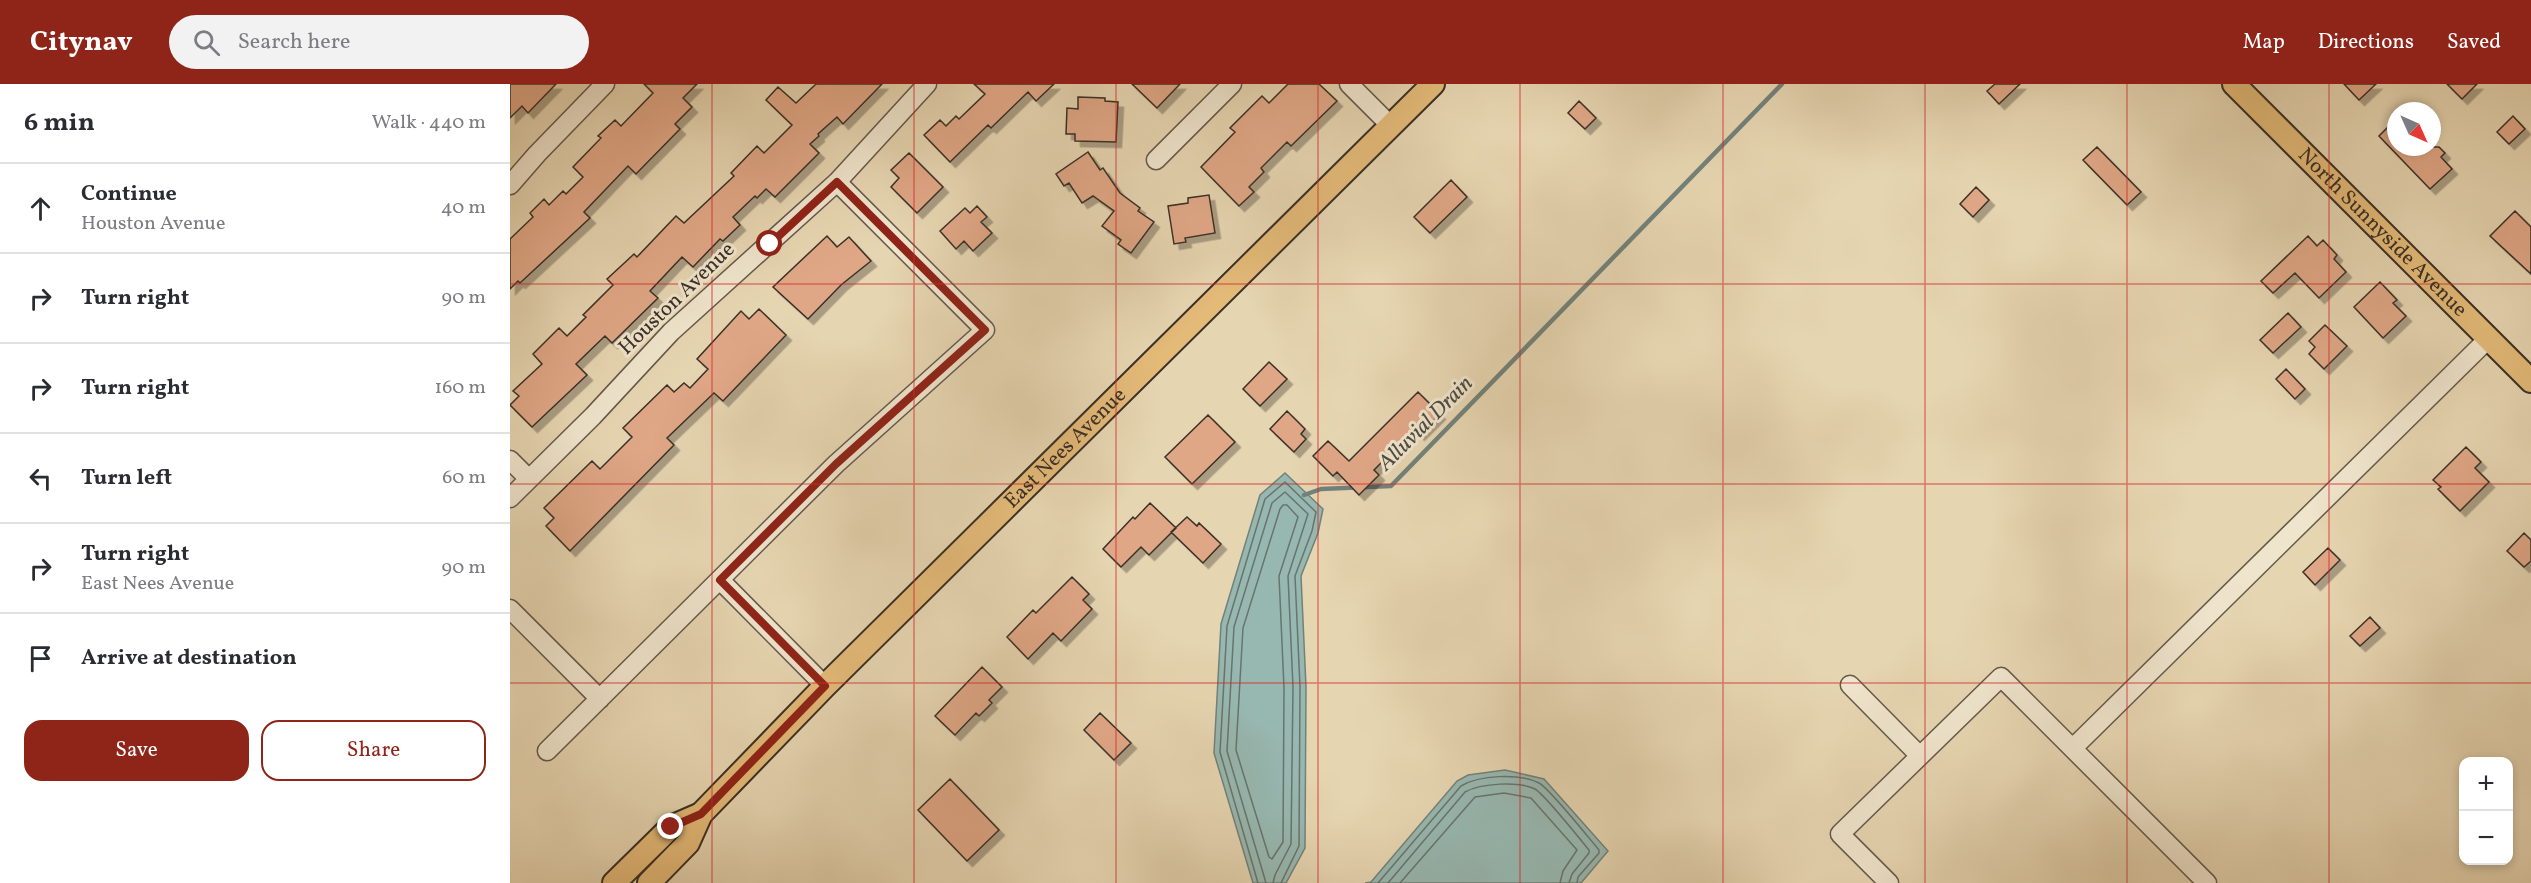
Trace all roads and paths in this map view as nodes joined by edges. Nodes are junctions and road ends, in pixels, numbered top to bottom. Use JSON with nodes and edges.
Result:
{"nodes":[{"id":1,"x":605,"y":84,"type":"edge"},
{"id":2,"x":927,"y":84,"type":"edge"},
{"id":3,"x":1232,"y":84,"type":"edge"},
{"id":4,"x":1349,"y":84,"type":"edge"},
{"id":5,"x":1433,"y":84,"type":"edge"},
{"id":6,"x":2234,"y":84,"type":"edge"},
{"id":7,"x":1391,"y":126,"type":"junction"},
{"id":8,"x":1156,"y":160,"type":"dead end"},
{"id":9,"x":837,"y":182,"type":"junction"},
{"id":10,"x":510,"y":185,"type":"edge"},
{"id":11,"x":2489,"y":338,"type":"junction"},
{"id":12,"x":2531,"y":381,"type":"edge"},
{"id":13,"x":510,"y":460,"type":"edge"},
{"id":14,"x":529,"y":479,"type":"junction"},
{"id":15,"x":510,"y":498,"type":"edge"},
{"id":16,"x":720,"y":580,"type":"junction"},
{"id":17,"x":510,"y":609,"type":"edge"},
{"id":18,"x":1850,"y":685,"type":"dead end"},
{"id":19,"x":825,"y":686,"type":"junction"},
{"id":20,"x":600,"y":699,"type":"junction"},
{"id":21,"x":2073,"y":748,"type":"junction"},
{"id":22,"x":547,"y":751,"type":"dead end"},
{"id":23,"x":1920,"y":756,"type":"junction"},
{"id":24,"x":701,"y":814,"type":"junction"},
{"id":25,"x":614,"y":883,"type":"edge"},
{"id":26,"x":649,"y":883,"type":"edge"},
{"id":27,"x":1889,"y":883,"type":"edge"},
{"id":28,"x":2207,"y":883,"type":"edge"}],
"edges":[{"from":1,"to":10,"type":"street"},
{"from":2,"to":9,"type":"street","name":"Houston Avenue"},
{"from":3,"to":8,"type":"street"},
{"from":4,"to":7,"type":"street"},
{"from":5,"to":7,"type":"main road","name":"East Nees Avenue"},
{"from":6,"to":11,"type":"main road","name":"North Sunnyside Avenue"},
{"from":7,"to":19,"type":"main road","name":"East Nees Avenue"},
{"from":9,"to":14,"type":"street","name":"Houston Avenue"},
{"from":9,"to":16,"type":"street"},
{"from":11,"to":12,"type":"main road","name":"North Sunnyside Avenue"},
{"from":11,"to":21,"type":"street"},
{"from":13,"to":14,"type":"street"},
{"from":14,"to":15,"type":"street","name":"Houston Avenue"},
{"from":16,"to":19,"type":"street"},
{"from":16,"to":20,"type":"street"},
{"from":17,"to":20,"type":"street"},
{"from":18,"to":23,"type":"street"},
{"from":19,"to":24,"type":"main road","name":"East Nees Avenue"},
{"from":20,"to":22,"type":"street"},
{"from":21,"to":23,"type":"street"},
{"from":21,"to":28,"type":"street"},
{"from":23,"to":27,"type":"street"},
{"from":24,"to":25,"type":"main road","name":"East Nees Avenue"},
{"from":24,"to":26,"type":"main road","name":"East Nees Avenue"}]}
